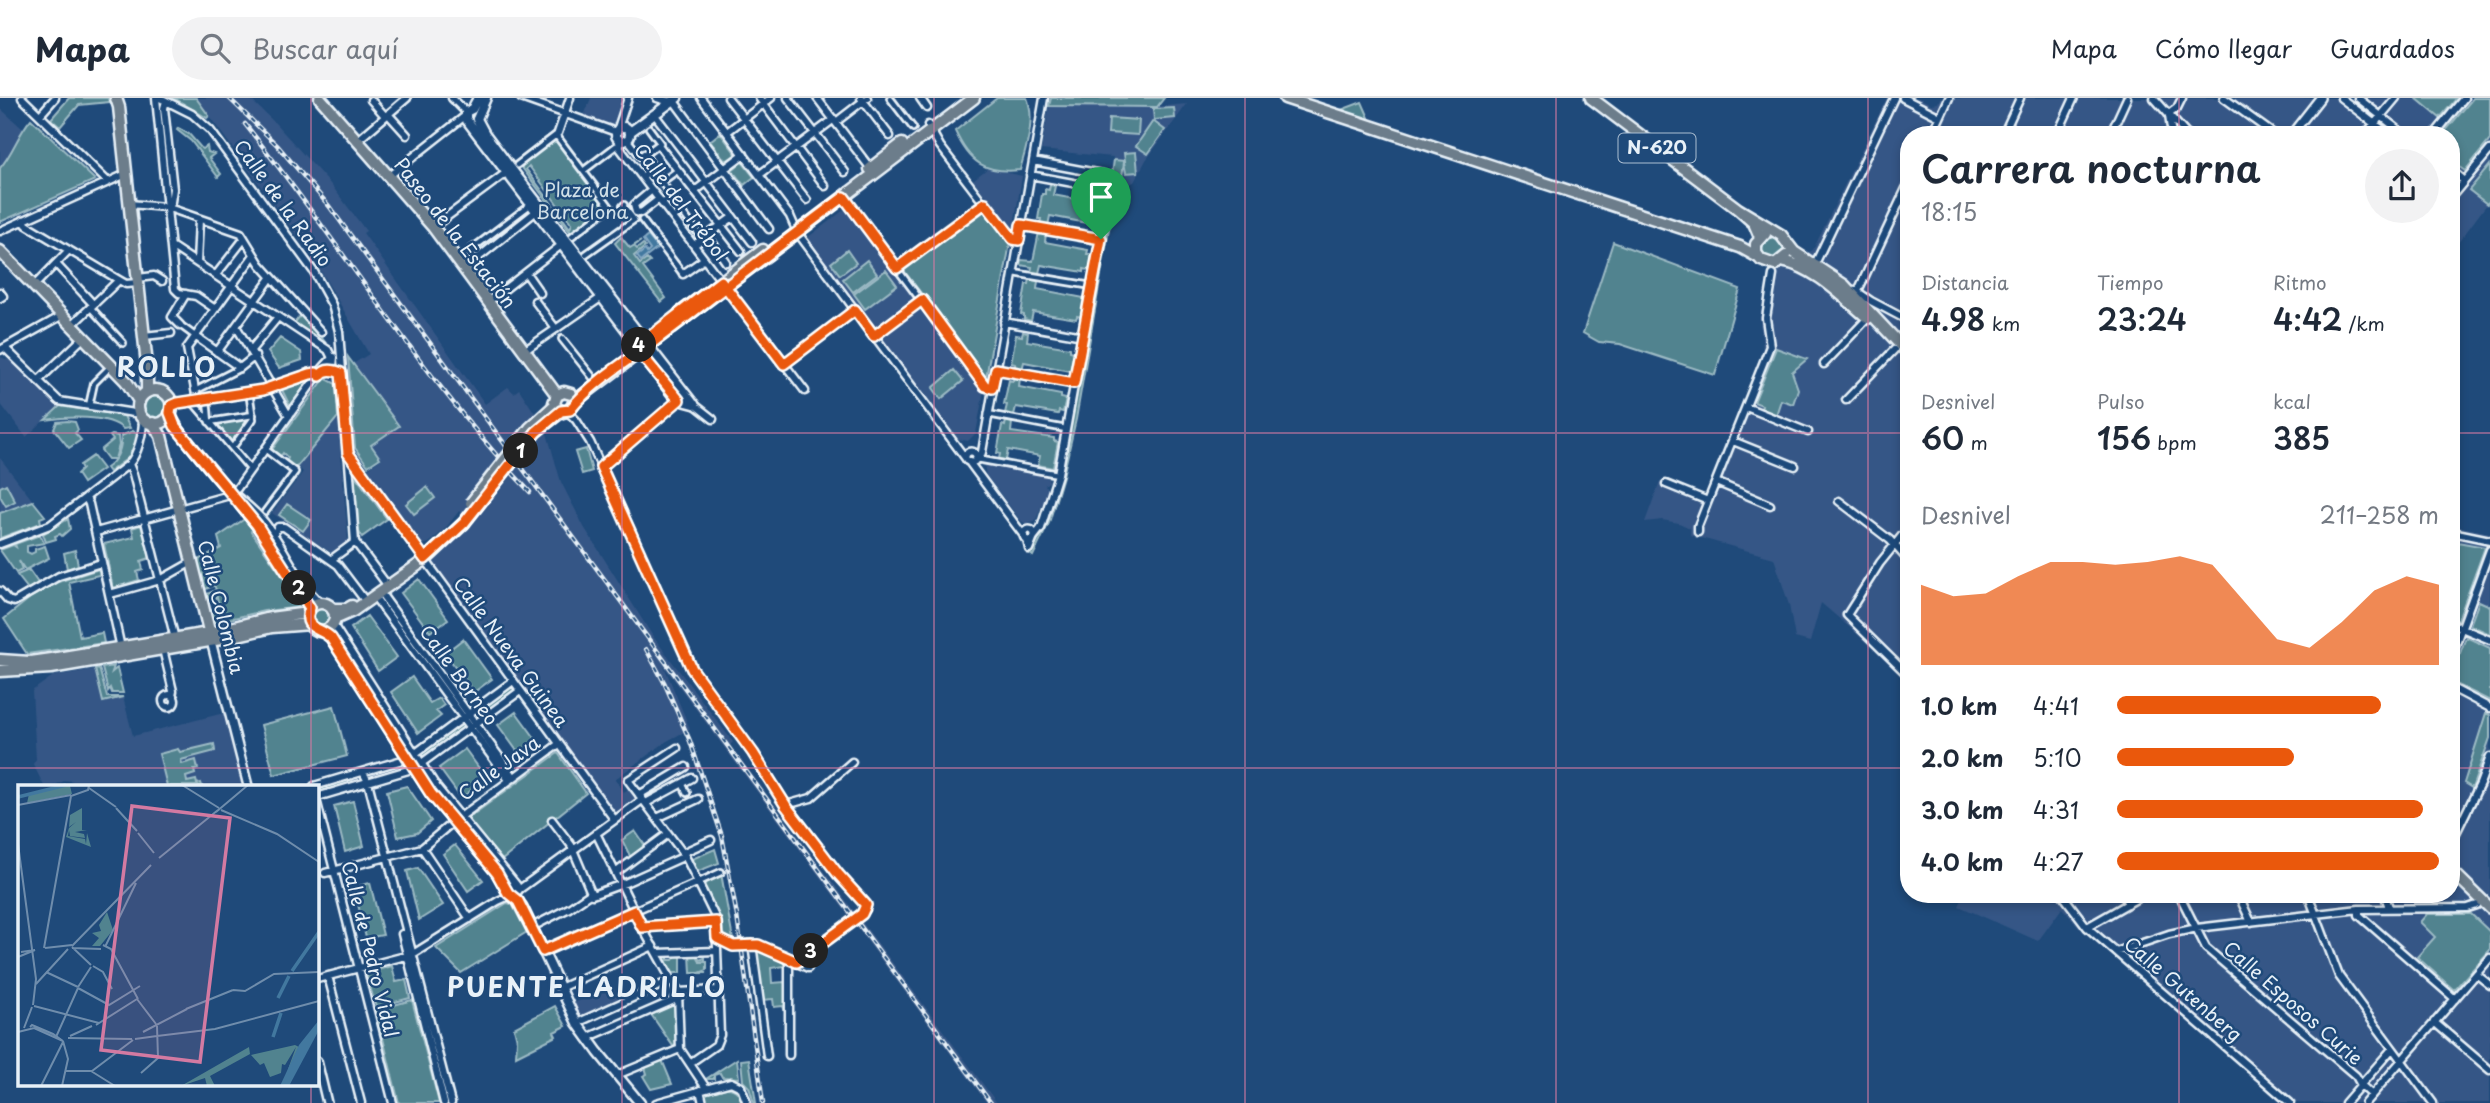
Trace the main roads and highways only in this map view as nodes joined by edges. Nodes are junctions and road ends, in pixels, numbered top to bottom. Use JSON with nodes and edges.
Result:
{"nodes":[{"id":1,"x":320,"y":98,"type":"edge"},
{"id":2,"x":478,"y":98,"type":"edge"},
{"id":3,"x":486,"y":98,"type":"edge"},
{"id":4,"x":963,"y":98,"type":"edge"},
{"id":5,"x":974,"y":98,"type":"edge"},
{"id":6,"x":1285,"y":98,"type":"edge"},
{"id":7,"x":1591,"y":98,"type":"edge"},
{"id":8,"x":674,"y":100,"type":"edge"},
{"id":9,"x":119,"y":101,"type":"edge"},
{"id":10,"x":471,"y":115,"type":"junction"},
{"id":11,"x":929,"y":128,"type":"junction"},
{"id":12,"x":618,"y":137,"type":"road end"},
{"id":13,"x":873,"y":171,"type":"junction"},
{"id":14,"x":1738,"y":209,"type":"junction"},
{"id":15,"x":796,"y":229,"type":"junction"},
{"id":16,"x":1776,"y":233,"type":"junction"},
{"id":17,"x":566,"y":240,"type":"junction"},
{"id":18,"x":1758,"y":241,"type":"junction"},
{"id":19,"x":1788,"y":245,"type":"junction"},
{"id":20,"x":1740,"y":247,"type":"junction"},
{"id":21,"x":0,"y":251,"type":"edge"},
{"id":22,"x":1758,"y":257,"type":"junction"},
{"id":23,"x":1781,"y":262,"type":"junction"},
{"id":24,"x":1900,"y":345,"type":"edge"},
{"id":25,"x":642,"y":346,"type":"junction"},
{"id":26,"x":1900,"y":347,"type":"edge"},
{"id":27,"x":146,"y":391,"type":"junction"},
{"id":28,"x":694,"y":404,"type":"road end"},
{"id":29,"x":567,"y":405,"type":"junction"},
{"id":30,"x":158,"y":417,"type":"junction"},
{"id":31,"x":237,"y":496,"type":"junction"},
{"id":32,"x":423,"y":557,"type":"junction"},
{"id":33,"x":372,"y":595,"type":"junction"},
{"id":34,"x":312,"y":608,"type":"junction"},
{"id":35,"x":331,"y":621,"type":"junction"},
{"id":36,"x":310,"y":624,"type":"junction"},
{"id":37,"x":210,"y":637,"type":"junction"},
{"id":38,"x":123,"y":652,"type":"junction"},
{"id":39,"x":0,"y":660,"type":"edge"},
{"id":40,"x":0,"y":671,"type":"edge"},
{"id":41,"x":2460,"y":879,"type":"edge"},
{"id":42,"x":2490,"y":908,"type":"edge"},
{"id":43,"x":640,"y":1103,"type":"edge"}],
"edges":[{"from":1,"to":29,"type":"main road","name":"Paseo de la Estación"},
{"from":2,"to":10,"type":"main road"},
{"from":3,"to":10,"type":"main road"},
{"from":4,"to":11,"type":"main road"},
{"from":5,"to":11,"type":"main road"},
{"from":6,"to":20,"type":"main road"},
{"from":7,"to":14,"type":"main road","number":"N-620"},
{"from":8,"to":12,"type":"main road"},
{"from":9,"to":27,"type":"main road"},
{"from":10,"to":17,"type":"main road"},
{"from":11,"to":13,"type":"main road"},
{"from":13,"to":15,"type":"main road"},
{"from":13,"to":15,"type":"main road"},
{"from":14,"to":16,"type":"main road","number":"N-620"},
{"from":14,"to":18,"type":"main road","number":"N-620"},
{"from":15,"to":25,"type":"main road"},
{"from":16,"to":18,"type":"main road"},
{"from":16,"to":19,"type":"main road","number":"N-620"},
{"from":17,"to":25,"type":"main road"},
{"from":17,"to":25,"type":"main road"},
{"from":18,"to":20,"type":"main road"},
{"from":18,"to":22,"type":"main road","number":"N-620"},
{"from":19,"to":23,"type":"main road"},
{"from":19,"to":24,"type":"main road"},
{"from":20,"to":22,"type":"main road"},
{"from":21,"to":27,"type":"main road"},
{"from":22,"to":23,"type":"main road"},
{"from":23,"to":26,"type":"main road"},
{"from":25,"to":28,"type":"main road"},
{"from":25,"to":29,"type":"main road"},
{"from":25,"to":29,"type":"main road"},
{"from":27,"to":30,"type":"main road"},
{"from":27,"to":30,"type":"main road"},
{"from":29,"to":32,"type":"main road","bridge":true},
{"from":30,"to":31,"type":"main road"},
{"from":30,"to":37,"type":"main road","name":"Calle Colombia"},
{"from":31,"to":34,"type":"main road"},
{"from":31,"to":34,"type":"main road"},
{"from":32,"to":33,"type":"main road"},
{"from":32,"to":33,"type":"main road"},
{"from":33,"to":35,"type":"main road"},
{"from":34,"to":35,"type":"main road"},
{"from":34,"to":36,"type":"main road"},
{"from":34,"to":37,"type":"main road"},
{"from":35,"to":36,"type":"main road"},
{"from":35,"to":43,"type":"main road"},
{"from":36,"to":37,"type":"main road"},
{"from":37,"to":38,"type":"main road"},
{"from":37,"to":38,"type":"main road"},
{"from":38,"to":39,"type":"main road"},
{"from":38,"to":40,"type":"main road"},
{"from":41,"to":42,"type":"main road"}]}
